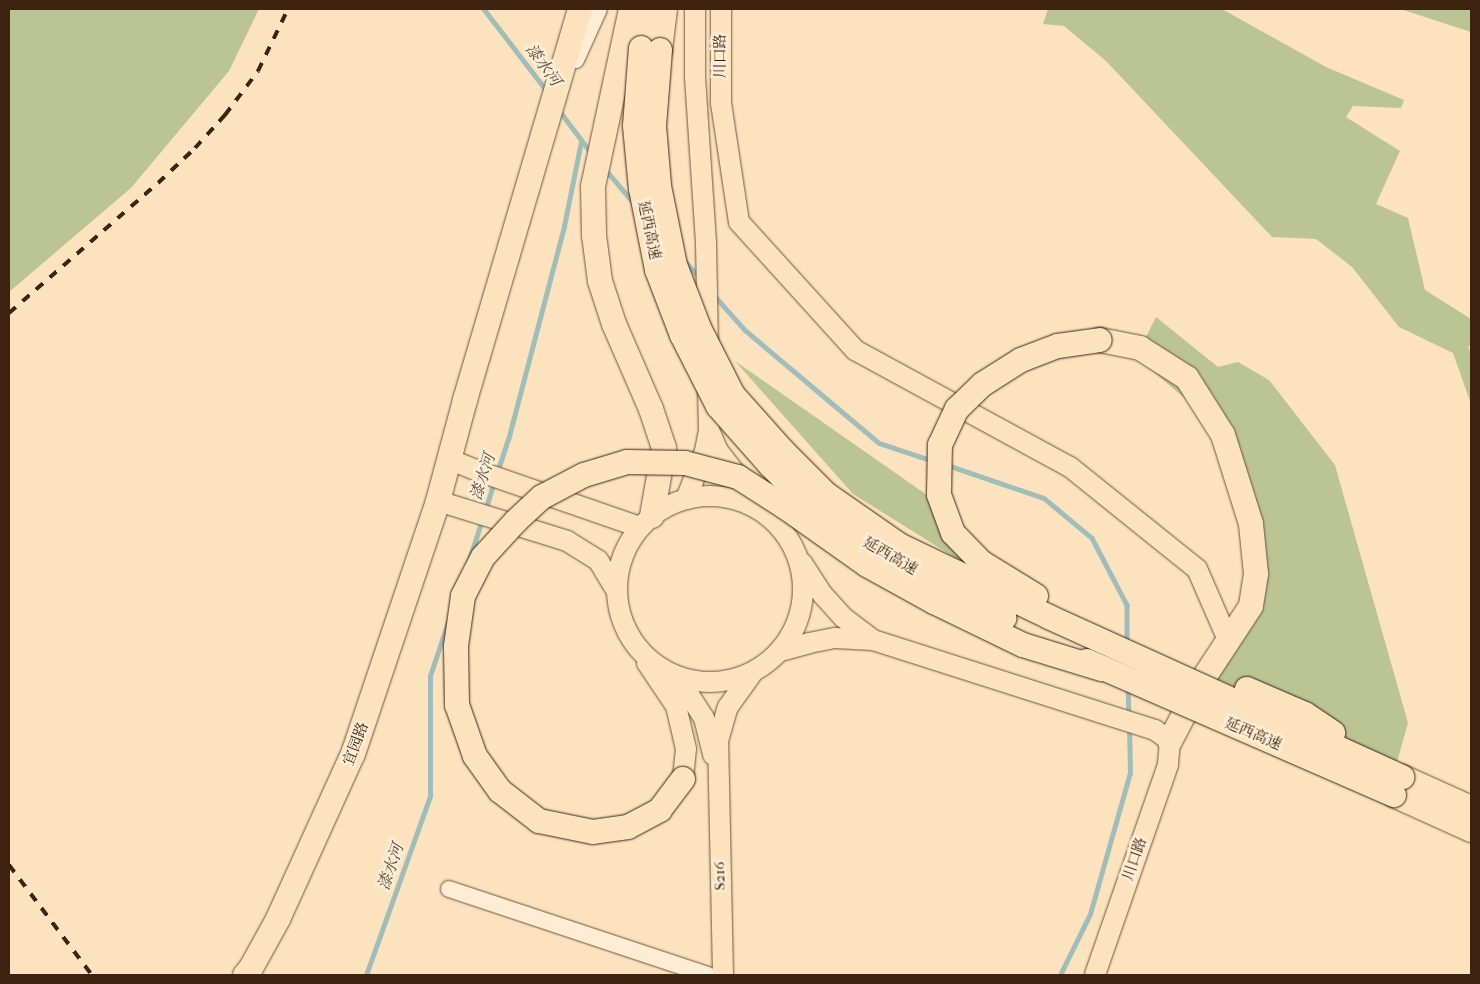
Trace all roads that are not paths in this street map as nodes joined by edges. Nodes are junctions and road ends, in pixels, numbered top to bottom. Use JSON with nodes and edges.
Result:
{"nodes":[{"id":1,"x":580,"y":9,"type":"edge"},
{"id":2,"x":591,"y":9,"type":"edge"},
{"id":3,"x":599,"y":9,"type":"edge"},
{"id":4,"x":631,"y":9,"type":"edge"},
{"id":5,"x":646,"y":9,"type":"edge"},
{"id":6,"x":666,"y":9,"type":"edge"},
{"id":7,"x":695,"y":9,"type":"edge"},
{"id":8,"x":721,"y":9,"type":"edge"},
{"id":9,"x":650,"y":49,"type":"junction"},
{"id":10,"x":576,"y":60,"type":"junction"},
{"id":11,"x":721,"y":103,"type":"junction"},
{"id":12,"x":700,"y":161,"type":"junction"},
{"id":13,"x":470,"y":402,"type":"junction"},
{"id":14,"x":709,"y":430,"type":"junction"},
{"id":15,"x":451,"y":460,"type":"junction"},
{"id":16,"x":686,"y":499,"type":"junction"},
{"id":17,"x":438,"y":502,"type":"junction"},
{"id":18,"x":774,"y":521,"type":"junction"},
{"id":19,"x":646,"y":522,"type":"junction"},
{"id":20,"x":796,"y":553,"type":"junction"},
{"id":21,"x":617,"y":592,"type":"junction"},
{"id":22,"x":630,"y":638,"type":"junction"},
{"id":23,"x":873,"y":640,"type":"junction"},
{"id":24,"x":1228,"y":640,"type":"junction"},
{"id":25,"x":780,"y":652,"type":"junction"},
{"id":26,"x":660,"y":668,"type":"junction"},
{"id":27,"x":1101,"y":669,"type":"junction"},
{"id":28,"x":753,"y":672,"type":"junction"},
{"id":29,"x":1163,"y":735,"type":"junction"},
{"id":30,"x":718,"y":777,"type":"junction"},
{"id":31,"x":684,"y":779,"type":"joint"},
{"id":32,"x":1398,"y":786,"type":"junction"},
{"id":33,"x":1471,"y":808,"type":"edge"},
{"id":34,"x":1471,"y":830,"type":"edge"},
{"id":35,"x":449,"y":889,"type":"dead end"},
{"id":36,"x":245,"y":975,"type":"edge"},
{"id":37,"x":708,"y":975,"type":"edge"},
{"id":38,"x":722,"y":975,"type":"edge"},
{"id":39,"x":1095,"y":975,"type":"edge"}],
"edges":[{"from":1,"to":13,"type":"highway"},
{"from":2,"to":10,"type":"highway"},
{"from":3,"to":10,"type":"street"},
{"from":4,"to":19,"type":"highway"},
{"from":5,"to":9,"type":"highway","name":"延西高速"},
{"from":6,"to":9,"type":"highway","name":"延西高速"},
{"from":7,"to":12,"type":"main road"},
{"from":8,"to":11,"type":"main road","name":"川口路"},
{"from":9,"to":27,"type":"highway","name":"延西高速","bridge":true},
{"from":9,"to":32,"type":"highway","name":"延西高速","bridge":true},
{"from":10,"to":13,"type":"highway"},
{"from":11,"to":12,"type":"main road"},
{"from":11,"to":24,"type":"main road"},
{"from":12,"to":14,"type":"main road"},
{"from":13,"to":15,"type":"highway","name":"宜园路"},
{"from":14,"to":16,"type":"main road"},
{"from":14,"to":18,"type":"main road"},
{"from":15,"to":17,"type":"highway","name":"宜园路"},
{"from":15,"to":19,"type":"main road"},
{"from":16,"to":18,"type":"main road"},
{"from":16,"to":19,"type":"main road"},
{"from":17,"to":21,"type":"main road"},
{"from":17,"to":36,"type":"highway","name":"宜园路"},
{"from":18,"to":20,"type":"main road"},
{"from":19,"to":21,"type":"main road"},
{"from":20,"to":23,"type":"main road"},
{"from":20,"to":25,"type":"main road"},
{"from":21,"to":22,"type":"main road"},
{"from":22,"to":26,"type":"main road"},
{"from":22,"to":31,"type":"main road"},
{"from":23,"to":25,"type":"main road"},
{"from":23,"to":29,"type":"main road"},
{"from":24,"to":29,"type":"highway"},
{"from":24,"to":32,"type":"highway","bridge":true},
{"from":25,"to":28,"type":"main road"},
{"from":26,"to":28,"type":"main road"},
{"from":26,"to":30,"type":"main road"},
{"from":27,"to":31,"type":"highway","bridge":true},
{"from":27,"to":32,"type":"highway","name":"延西高速","bridge":true},
{"from":28,"to":30,"type":"main road"},
{"from":29,"to":39,"type":"main road","name":"川口路"},
{"from":30,"to":38,"type":"main road","name":"S216","number":"S216"},
{"from":32,"to":33,"type":"highway","name":"延西高速"},
{"from":32,"to":34,"type":"highway","name":"延西高速"},
{"from":35,"to":37,"type":"street"}]}
